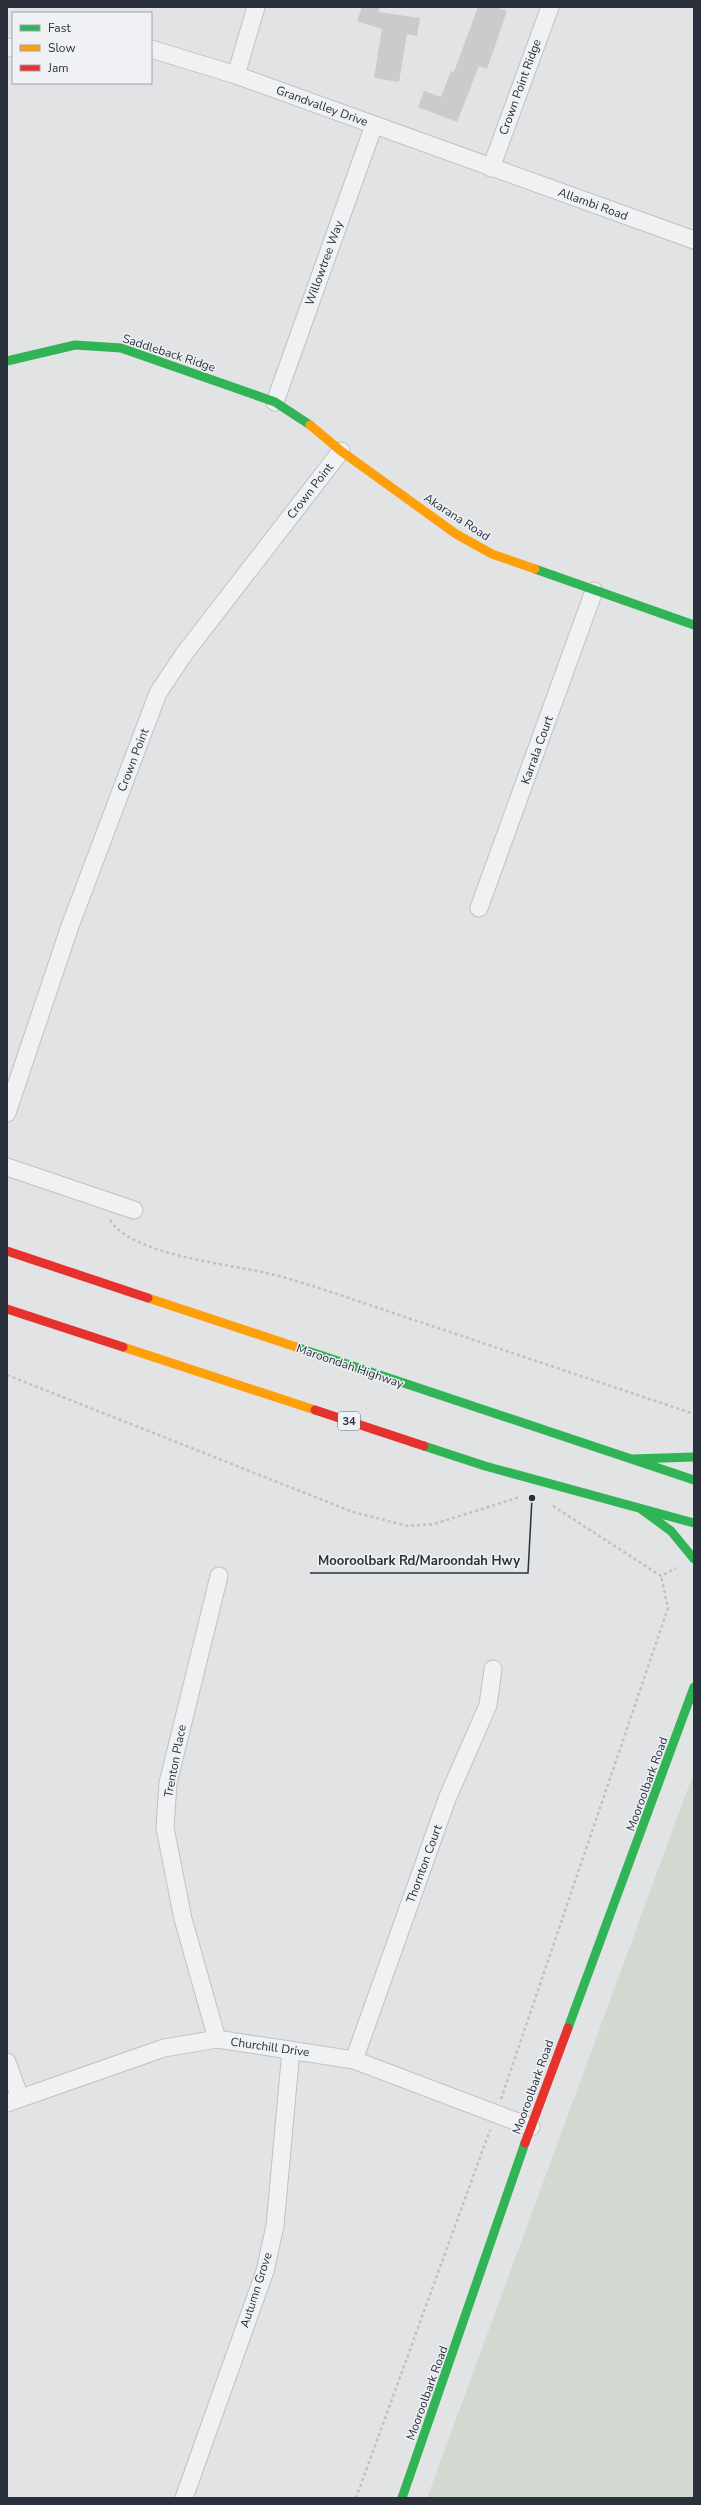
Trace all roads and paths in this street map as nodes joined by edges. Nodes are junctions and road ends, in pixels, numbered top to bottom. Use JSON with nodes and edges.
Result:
{"nodes":[{"id":1,"x":256,"y":7,"type":"edge"},
{"id":2,"x":550,"y":7,"type":"edge"},
{"id":3,"x":152,"y":49,"type":"edge"},
{"id":4,"x":236,"y":75,"type":"junction"},
{"id":5,"x":374,"y":125,"type":"junction"},
{"id":6,"x":491,"y":168,"type":"junction"},
{"id":7,"x":694,"y":240,"type":"edge"},
{"id":8,"x":7,"y":361,"type":"edge"},
{"id":9,"x":275,"y":402,"type":"junction"},
{"id":10,"x":341,"y":451,"type":"junction"},
{"id":11,"x":594,"y":591,"type":"junction"},
{"id":12,"x":694,"y":625,"type":"edge"},
{"id":13,"x":479,"y":908,"type":"dead end"},
{"id":14,"x":7,"y":1113,"type":"edge"},
{"id":15,"x":7,"y":1167,"type":"edge"},
{"id":16,"x":110,"y":1201,"type":"junction"},
{"id":17,"x":134,"y":1210,"type":"dead end"},
{"id":18,"x":7,"y":1251,"type":"edge"},
{"id":19,"x":7,"y":1309,"type":"edge"},
{"id":20,"x":7,"y":1376,"type":"edge"},
{"id":21,"x":694,"y":1414,"type":"edge"},
{"id":22,"x":694,"y":1457,"type":"edge"},
{"id":23,"x":631,"y":1459,"type":"junction"},
{"id":24,"x":694,"y":1480,"type":"edge"},
{"id":25,"x":525,"y":1497,"type":"dead end"},
{"id":26,"x":552,"y":1505,"type":"dead end"},
{"id":27,"x":638,"y":1507,"type":"junction"},
{"id":28,"x":694,"y":1523,"type":"edge"},
{"id":29,"x":694,"y":1559,"type":"edge"},
{"id":30,"x":681,"y":1566,"type":"dead end"},
{"id":31,"x":218,"y":1576,"type":"dead end"},
{"id":32,"x":661,"y":1576,"type":"junction"},
{"id":33,"x":493,"y":1669,"type":"dead end"},
{"id":34,"x":694,"y":1687,"type":"edge"},
{"id":35,"x":217,"y":2039,"type":"junction"},
{"id":36,"x":291,"y":2050,"type":"junction"},
{"id":37,"x":354,"y":2060,"type":"junction"},
{"id":38,"x":7,"y":2062,"type":"edge"},
{"id":39,"x":14,"y":2100,"type":"edge"},
{"id":40,"x":496,"y":2114,"type":"junction"},
{"id":41,"x":530,"y":2127,"type":"junction"},
{"id":42,"x":184,"y":2498,"type":"edge"},
{"id":43,"x":356,"y":2498,"type":"edge"},
{"id":44,"x":402,"y":2498,"type":"edge"}],
"edges":[{"from":1,"to":4,"type":"street"},
{"from":2,"to":6,"type":"street","name":"Crown Point Ridge"},
{"from":3,"to":4,"type":"street","name":"Grandvalley Drive"},
{"from":4,"to":5,"type":"street","name":"Grandvalley Drive"},
{"from":5,"to":6,"type":"street","name":"Grandvalley Drive"},
{"from":5,"to":9,"type":"street","name":"Willowtree Way"},
{"from":6,"to":7,"type":"street","name":"Allambi Road"},
{"from":8,"to":9,"type":"main road","name":"Saddleback Ridge"},
{"from":9,"to":10,"type":"main road","name":"Akarana Road"},
{"from":10,"to":11,"type":"main road","name":"Akarana Road"},
{"from":10,"to":14,"type":"street","name":"Crown Point"},
{"from":11,"to":12,"type":"main road","name":"Akarana Road"},
{"from":11,"to":13,"type":"street","name":"Karrala Court"},
{"from":15,"to":16,"type":"street"},
{"from":16,"to":17,"type":"street"},
{"from":16,"to":21,"type":"path"},
{"from":18,"to":23,"type":"main road","name":"Maroondah Highway"},
{"from":19,"to":27,"type":"main road","number":"34"},
{"from":20,"to":25,"type":"path"},
{"from":22,"to":23,"type":"main road"},
{"from":23,"to":24,"type":"main road","name":"Maroondah Highway"},
{"from":26,"to":32,"type":"path"},
{"from":27,"to":28,"type":"main road","number":"34"},
{"from":27,"to":29,"type":"main road"},
{"from":30,"to":32,"type":"path"},
{"from":31,"to":35,"type":"street","name":"Trenton Place"},
{"from":32,"to":40,"type":"path"},
{"from":33,"to":37,"type":"street","name":"Thornton Court"},
{"from":34,"to":41,"type":"main road","name":"Mooroolbark Road"},
{"from":35,"to":36,"type":"street","name":"Churchill Drive"},
{"from":35,"to":39,"type":"street","name":"Churchill Drive"},
{"from":36,"to":37,"type":"street","name":"Churchill Drive"},
{"from":36,"to":42,"type":"street","name":"Autumn Grove"},
{"from":37,"to":40,"type":"street","name":"Churchill Drive"},
{"from":38,"to":39,"type":"street"},
{"from":40,"to":41,"type":"street","name":"Churchill Drive"},
{"from":40,"to":43,"type":"path"},
{"from":41,"to":44,"type":"main road","name":"Mooroolbark Road"}]}
